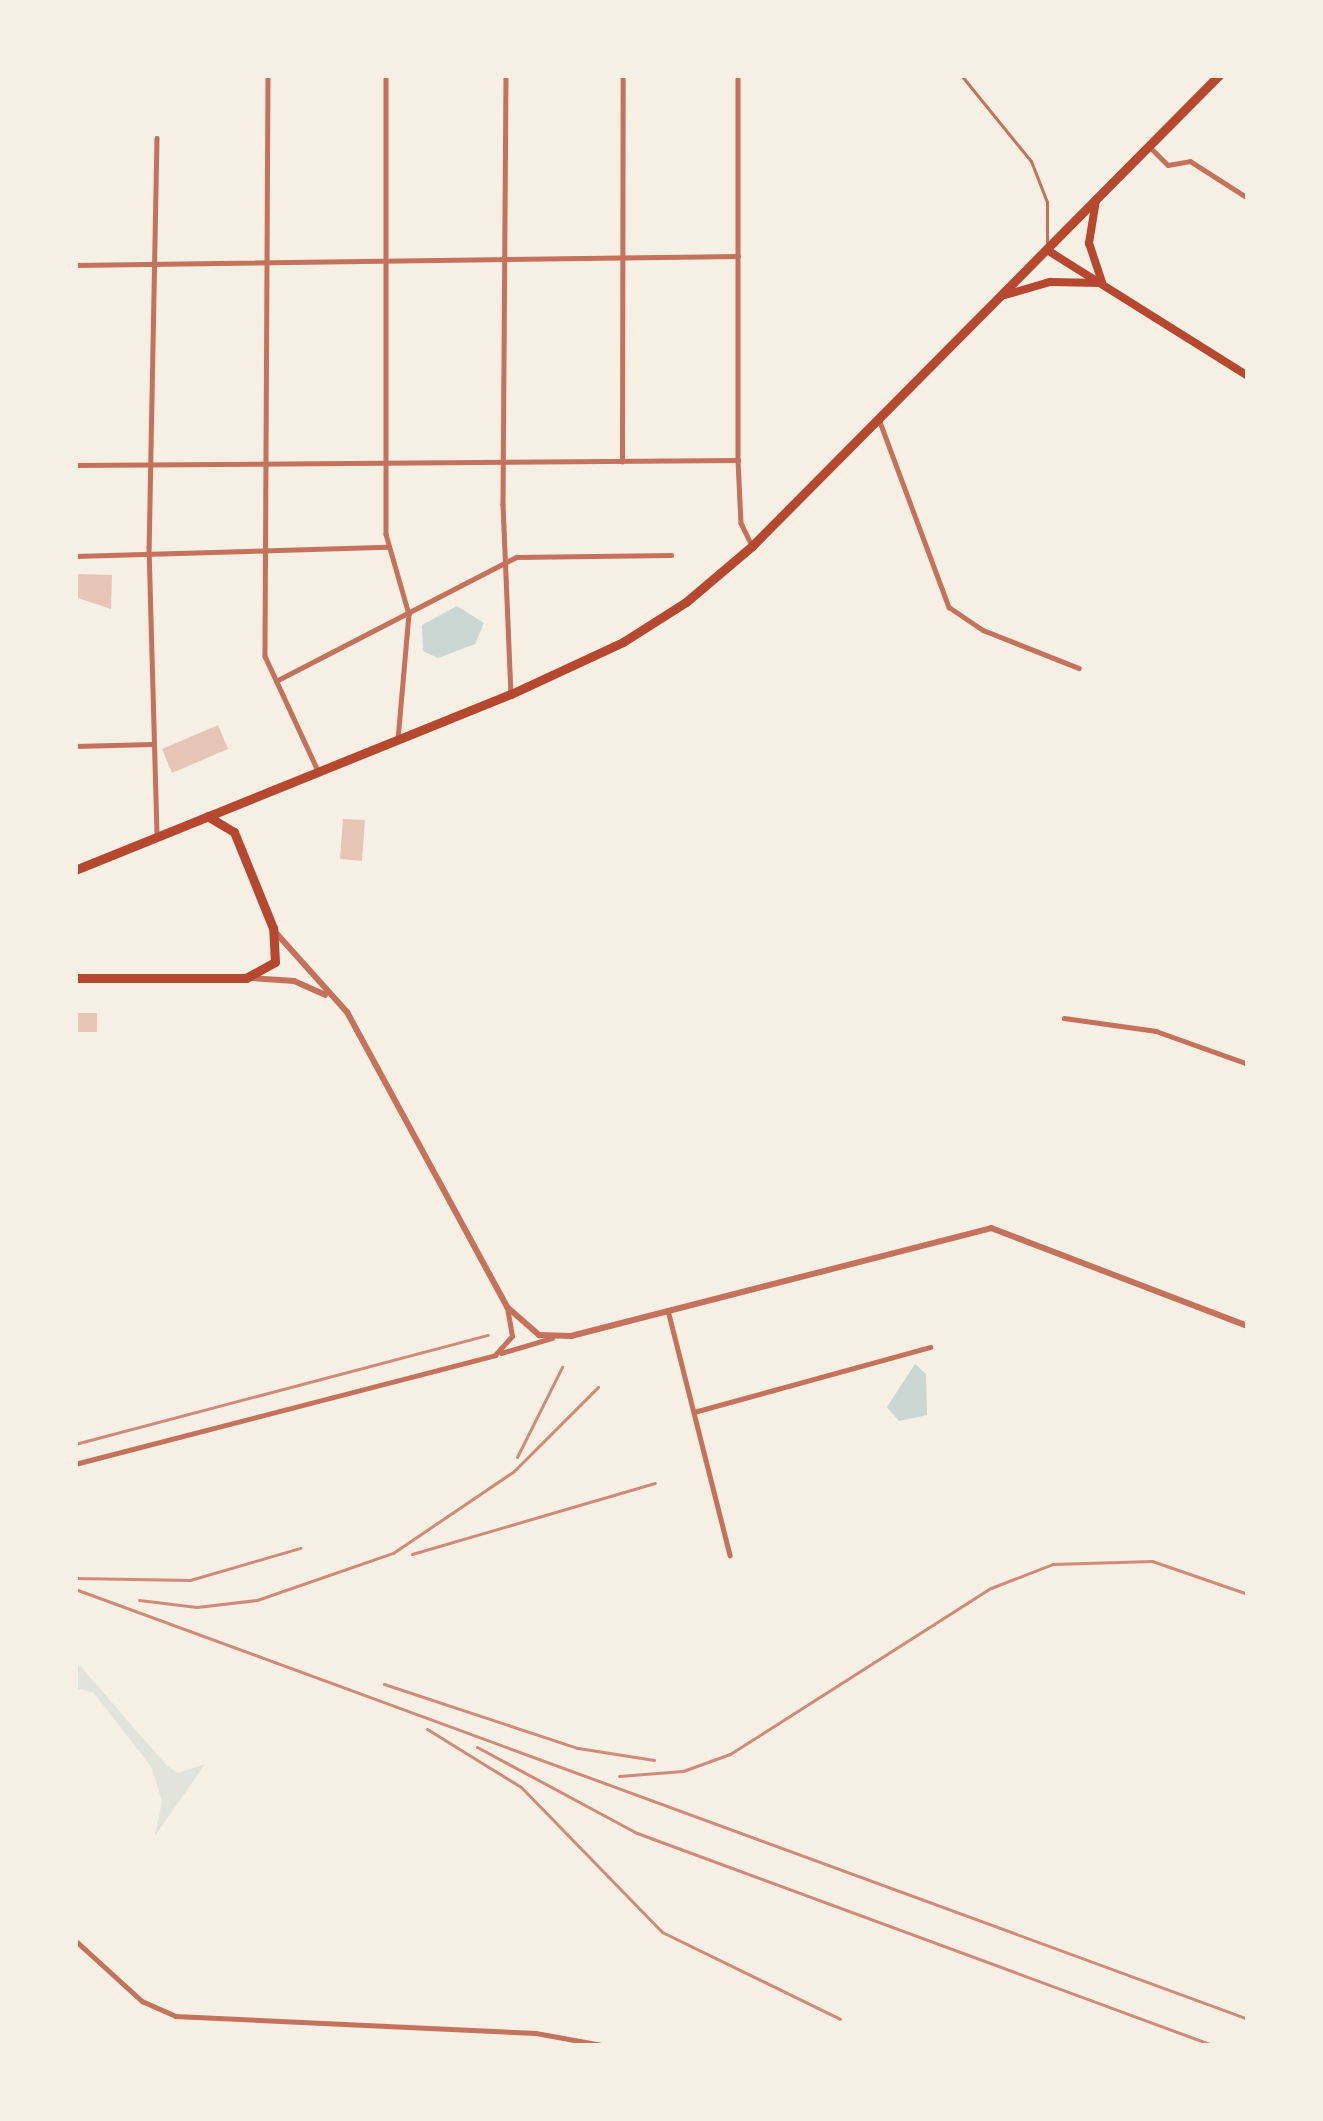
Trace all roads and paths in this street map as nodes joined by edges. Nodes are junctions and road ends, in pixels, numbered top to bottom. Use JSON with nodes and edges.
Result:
{"nodes":[{"id":1,"x":268,"y":75,"type":"edge"},
{"id":2,"x":386,"y":75,"type":"edge"},
{"id":3,"x":506,"y":75,"type":"edge"},
{"id":4,"x":623,"y":75,"type":"edge"},
{"id":5,"x":738,"y":75,"type":"edge"},
{"id":6,"x":961,"y":75,"type":"edge"},
{"id":7,"x":1220,"y":75,"type":"edge"},
{"id":8,"x":157,"y":137,"type":"dead end"},
{"id":9,"x":1150,"y":147,"type":"junction"},
{"id":10,"x":1248,"y":198,"type":"edge"},
{"id":11,"x":1096,"y":200,"type":"junction"},
{"id":12,"x":1047,"y":250,"type":"junction"},
{"id":13,"x":738,"y":256,"type":"junction"},
{"id":14,"x":621,"y":261,"type":"junction"},
{"id":15,"x":386,"y":263,"type":"junction"},
{"id":16,"x":504,"y":264,"type":"junction"},
{"id":17,"x":75,"y":265,"type":"edge"},
{"id":18,"x":154,"y":265,"type":"junction"},
{"id":19,"x":267,"y":266,"type":"junction"},
{"id":20,"x":1103,"y":284,"type":"junction"},
{"id":21,"x":1001,"y":296,"type":"junction"},
{"id":22,"x":1248,"y":376,"type":"edge"},
{"id":23,"x":879,"y":418,"type":"junction"},
{"id":24,"x":738,"y":460,"type":"junction"},
{"id":25,"x":385,"y":462,"type":"junction"},
{"id":26,"x":622,"y":462,"type":"junction"},
{"id":27,"x":504,"y":463,"type":"junction"},
{"id":28,"x":75,"y":464,"type":"edge"},
{"id":29,"x":151,"y":464,"type":"junction"},
{"id":30,"x":266,"y":466,"type":"junction"},
{"id":31,"x":752,"y":546,"type":"junction"},
{"id":32,"x":387,"y":548,"type":"junction"},
{"id":33,"x":266,"y":554,"type":"junction"},
{"id":34,"x":671,"y":555,"type":"dead end"},
{"id":35,"x":75,"y":556,"type":"edge"},
{"id":36,"x":149,"y":556,"type":"junction"},
{"id":37,"x":506,"y":566,"type":"junction"},
{"id":38,"x":410,"y":614,"type":"junction"},
{"id":39,"x":1078,"y":668,"type":"dead end"},
{"id":40,"x":276,"y":681,"type":"junction"},
{"id":41,"x":511,"y":694,"type":"junction"},
{"id":42,"x":398,"y":740,"type":"junction"},
{"id":43,"x":152,"y":744,"type":"junction"},
{"id":44,"x":75,"y":746,"type":"edge"},
{"id":45,"x":319,"y":773,"type":"junction"},
{"id":46,"x":245,"y":800,"type":"junction"},
{"id":47,"x":202,"y":816,"type":"junction"},
{"id":48,"x":234,"y":832,"type":"junction"},
{"id":49,"x":157,"y":835,"type":"junction"},
{"id":50,"x":75,"y":870,"type":"edge"},
{"id":51,"x":273,"y":928,"type":"junction"},
{"id":52,"x":75,"y":978,"type":"edge"},
{"id":53,"x":246,"y":978,"type":"junction"},
{"id":54,"x":346,"y":1012,"type":"junction"},
{"id":55,"x":1064,"y":1018,"type":"dead end"},
{"id":56,"x":1248,"y":1064,"type":"edge"},
{"id":57,"x":507,"y":1307,"type":"junction"},
{"id":58,"x":668,"y":1310,"type":"junction"},
{"id":59,"x":1248,"y":1326,"type":"edge"},
{"id":60,"x":552,"y":1338,"type":"junction"},
{"id":61,"x":931,"y":1347,"type":"dead end"},
{"id":62,"x":496,"y":1354,"type":"junction"},
{"id":63,"x":694,"y":1412,"type":"junction"},
{"id":64,"x":75,"y":1464,"type":"edge"},
{"id":65,"x":730,"y":1555,"type":"dead end"},
{"id":66,"x":75,"y":1940,"type":"edge"},
{"id":67,"x":607,"y":2046,"type":"edge"}],
"edges":[{"from":1,"to":19,"type":"street"},
{"from":2,"to":15,"type":"street"},
{"from":3,"to":16,"type":"street"},
{"from":4,"to":14,"type":"street"},
{"from":5,"to":13,"type":"street"},
{"from":6,"to":12,"type":"lane"},
{"from":7,"to":9,"type":"highway"},
{"from":8,"to":18,"type":"street"},
{"from":9,"to":10,"type":"street"},
{"from":9,"to":11,"type":"highway"},
{"from":11,"to":12,"type":"highway"},
{"from":11,"to":20,"type":"main road"},
{"from":12,"to":20,"type":"main road"},
{"from":12,"to":21,"type":"highway"},
{"from":13,"to":14,"type":"street"},
{"from":13,"to":24,"type":"street"},
{"from":14,"to":16,"type":"street"},
{"from":14,"to":26,"type":"street"},
{"from":15,"to":16,"type":"street"},
{"from":15,"to":19,"type":"street"},
{"from":15,"to":25,"type":"street"},
{"from":16,"to":27,"type":"street"},
{"from":17,"to":18,"type":"street"},
{"from":18,"to":19,"type":"street"},
{"from":18,"to":29,"type":"street"},
{"from":19,"to":30,"type":"street"},
{"from":20,"to":21,"type":"main road"},
{"from":20,"to":22,"type":"main road"},
{"from":21,"to":23,"type":"highway"},
{"from":23,"to":31,"type":"highway"},
{"from":23,"to":39,"type":"street"},
{"from":24,"to":26,"type":"street"},
{"from":24,"to":31,"type":"street"},
{"from":25,"to":27,"type":"street"},
{"from":25,"to":30,"type":"street"},
{"from":25,"to":32,"type":"street"},
{"from":26,"to":27,"type":"street"},
{"from":27,"to":37,"type":"street"},
{"from":28,"to":29,"type":"street"},
{"from":29,"to":30,"type":"street"},
{"from":29,"to":36,"type":"street"},
{"from":30,"to":33,"type":"street"},
{"from":31,"to":41,"type":"highway"},
{"from":32,"to":33,"type":"street"},
{"from":32,"to":38,"type":"street"},
{"from":33,"to":36,"type":"street"},
{"from":33,"to":40,"type":"street"},
{"from":34,"to":37,"type":"street"},
{"from":35,"to":36,"type":"street"},
{"from":36,"to":43,"type":"street"},
{"from":37,"to":38,"type":"street"},
{"from":37,"to":41,"type":"street"},
{"from":38,"to":40,"type":"street"},
{"from":38,"to":42,"type":"street"},
{"from":40,"to":45,"type":"street"},
{"from":41,"to":42,"type":"highway"},
{"from":42,"to":45,"type":"highway"},
{"from":43,"to":44,"type":"street"},
{"from":43,"to":49,"type":"street"},
{"from":45,"to":46,"type":"highway"},
{"from":46,"to":47,"type":"highway"},
{"from":46,"to":48,"type":"highway"},
{"from":47,"to":48,"type":"highway"},
{"from":47,"to":49,"type":"highway"},
{"from":48,"to":51,"type":"highway"},
{"from":49,"to":50,"type":"highway"},
{"from":51,"to":53,"type":"highway"},
{"from":51,"to":54,"type":"street"},
{"from":52,"to":53,"type":"highway"},
{"from":53,"to":54,"type":"street"},
{"from":54,"to":57,"type":"street"},
{"from":55,"to":56,"type":"street"},
{"from":57,"to":60,"type":"street"},
{"from":57,"to":62,"type":"street"},
{"from":58,"to":59,"type":"street"},
{"from":58,"to":60,"type":"street"},
{"from":58,"to":63,"type":"street"},
{"from":60,"to":62,"type":"street"},
{"from":61,"to":63,"type":"street"},
{"from":62,"to":64,"type":"street"},
{"from":63,"to":65,"type":"street"},
{"from":66,"to":67,"type":"street"}]}
